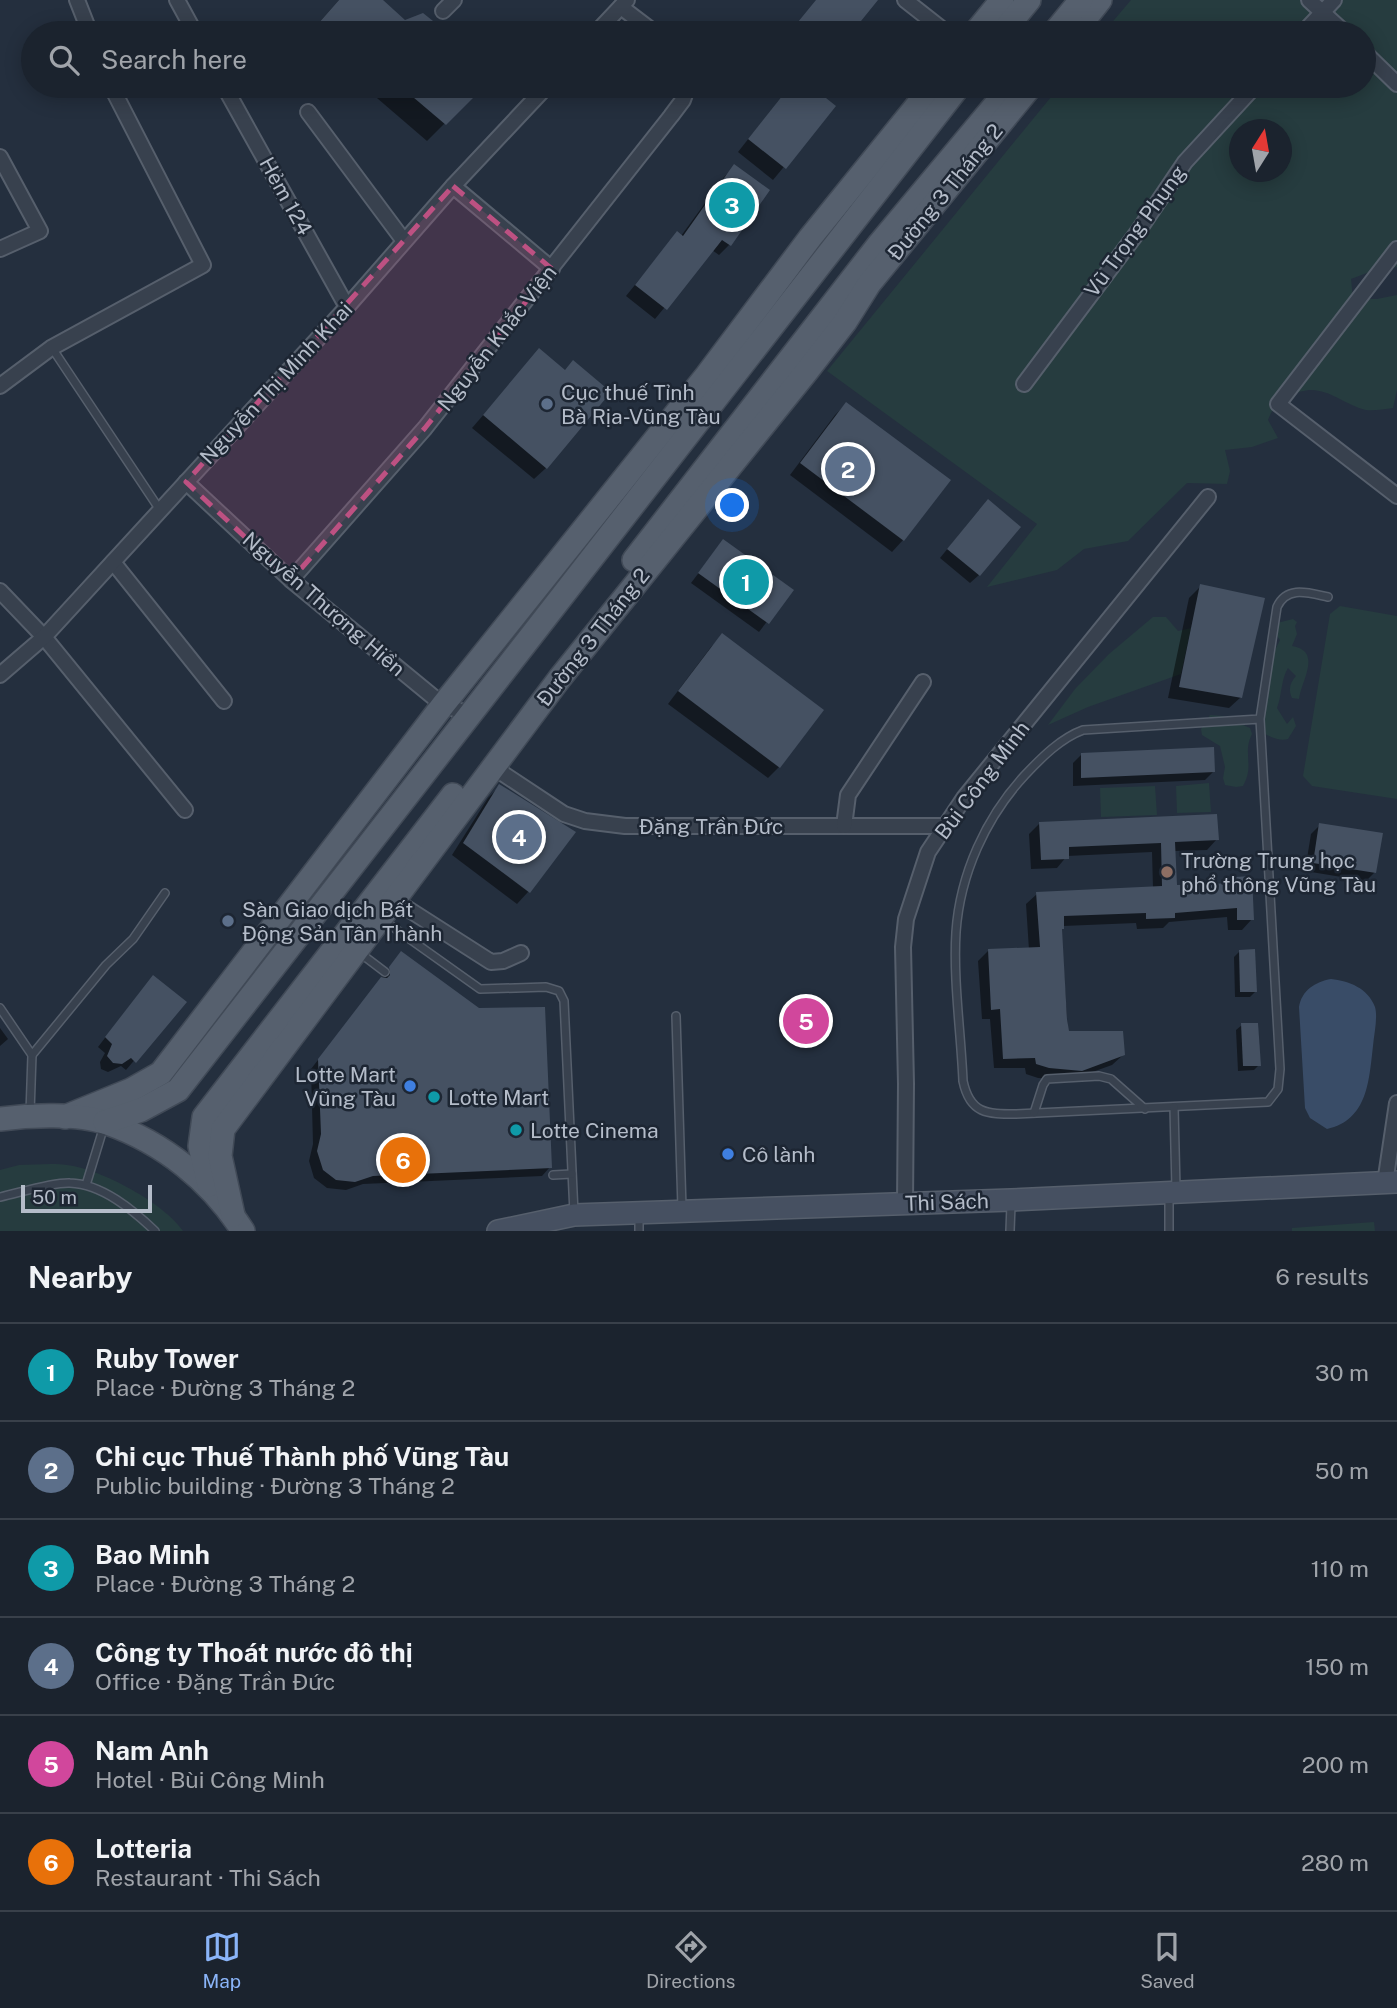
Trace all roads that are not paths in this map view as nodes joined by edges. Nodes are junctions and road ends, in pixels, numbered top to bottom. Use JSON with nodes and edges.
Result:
{"nodes":[{"id":1,"x":77,"y":0,"type":"edge"},
{"id":2,"x":177,"y":0,"type":"edge"},
{"id":3,"x":454,"y":0,"type":"edge"},
{"id":4,"x":905,"y":0,"type":"edge"},
{"id":5,"x":1003,"y":0,"type":"edge"},
{"id":6,"x":1029,"y":0,"type":"edge"},
{"id":7,"x":1081,"y":0,"type":"edge"},
{"id":8,"x":1100,"y":0,"type":"edge"},
{"id":9,"x":1309,"y":0,"type":"edge"},
{"id":10,"x":1334,"y":0,"type":"edge"},
{"id":11,"x":624,"y":4,"type":"edge"},
{"id":12,"x":443,"y":11,"type":"dead end"},
{"id":13,"x":1323,"y":12,"type":"junction"},
{"id":14,"x":85,"y":21,"type":"edge"},
{"id":15,"x":188,"y":21,"type":"edge"},
{"id":16,"x":608,"y":21,"type":"edge"},
{"id":17,"x":642,"y":21,"type":"edge"},
{"id":18,"x":932,"y":21,"type":"edge"},
{"id":19,"x":985,"y":21,"type":"edge"},
{"id":20,"x":1012,"y":21,"type":"edge"},
{"id":21,"x":1064,"y":21,"type":"edge"},
{"id":22,"x":1083,"y":21,"type":"edge"},
{"id":23,"x":1314,"y":21,"type":"edge"},
{"id":24,"x":1332,"y":21,"type":"edge"},
{"id":25,"x":1376,"y":64,"type":"edge"},
{"id":26,"x":1397,"y":84,"type":"edge"},
{"id":27,"x":117,"y":98,"type":"edge"},
{"id":28,"x":232,"y":98,"type":"edge"},
{"id":29,"x":536,"y":98,"type":"edge"},
{"id":30,"x":684,"y":98,"type":"edge"},
{"id":31,"x":923,"y":98,"type":"edge"},
{"id":32,"x":950,"y":98,"type":"edge"},
{"id":33,"x":1011,"y":98,"type":"edge"},
{"id":34,"x":1244,"y":98,"type":"edge"},
{"id":35,"x":308,"y":112,"type":"dead end"},
{"id":36,"x":0,"y":157,"type":"edge"},
{"id":37,"x":453,"y":186,"type":"junction"},
{"id":38,"x":404,"y":241,"type":"junction"},
{"id":39,"x":0,"y":249,"type":"edge"},
{"id":40,"x":1397,"y":249,"type":"edge"},
{"id":41,"x":552,"y":269,"type":"junction"},
{"id":42,"x":347,"y":307,"type":"junction"},
{"id":43,"x":51,"y":348,"type":"junction"},
{"id":44,"x":1024,"y":384,"type":"dead end"},
{"id":45,"x":0,"y":386,"type":"edge"},
{"id":46,"x":186,"y":482,"type":"junction"},
{"id":47,"x":1397,"y":495,"type":"edge"},
{"id":48,"x":1208,"y":497,"type":"dead end"},
{"id":49,"x":160,"y":510,"type":"junction"},
{"id":50,"x":113,"y":562,"type":"junction"},
{"id":51,"x":291,"y":580,"type":"junction"},
{"id":52,"x":0,"y":591,"type":"edge"},
{"id":53,"x":1328,"y":597,"type":"dead end"},
{"id":54,"x":44,"y":638,"type":"junction"},
{"id":55,"x":0,"y":675,"type":"edge"},
{"id":56,"x":923,"y":682,"type":"dead end"},
{"id":57,"x":224,"y":701,"type":"dead end"},
{"id":58,"x":443,"y":705,"type":"junction"},
{"id":59,"x":469,"y":714,"type":"junction"},
{"id":60,"x":1260,"y":719,"type":"junction"},
{"id":61,"x":505,"y":739,"type":"junction"},
{"id":62,"x":493,"y":767,"type":"junction"},
{"id":63,"x":185,"y":810,"type":"dead end"},
{"id":64,"x":844,"y":826,"type":"junction"},
{"id":65,"x":946,"y":826,"type":"junction"},
{"id":66,"x":165,"y":892,"type":"dead end"},
{"id":67,"x":394,"y":900,"type":"junction"},
{"id":68,"x":372,"y":913,"type":"junction"},
{"id":69,"x":356,"y":950,"type":"junction"},
{"id":70,"x":521,"y":953,"type":"dead end"},
{"id":71,"x":385,"y":972,"type":"dead end"},
{"id":72,"x":0,"y":1008,"type":"edge"},
{"id":73,"x":676,"y":1016,"type":"dead end"},
{"id":74,"x":32,"y":1055,"type":"junction"},
{"id":75,"x":1397,"y":1103,"type":"edge"},
{"id":76,"x":1174,"y":1107,"type":"junction"},
{"id":77,"x":1145,"y":1109,"type":"junction"},
{"id":78,"x":1034,"y":1113,"type":"junction"},
{"id":79,"x":30,"y":1115,"type":"junction"},
{"id":80,"x":65,"y":1117,"type":"junction"},
{"id":81,"x":0,"y":1119,"type":"edge"},
{"id":82,"x":105,"y":1122,"type":"junction"},
{"id":83,"x":572,"y":1174,"type":"junction"},
{"id":84,"x":553,"y":1175,"type":"dead end"},
{"id":85,"x":1391,"y":1182,"type":"edge"},
{"id":86,"x":86,"y":1185,"type":"junction"},
{"id":87,"x":209,"y":1185,"type":"junction"},
{"id":88,"x":1172,"y":1193,"type":"junction"},
{"id":89,"x":0,"y":1197,"type":"edge"},
{"id":90,"x":1011,"y":1200,"type":"junction"},
{"id":91,"x":905,"y":1203,"type":"junction"},
{"id":92,"x":682,"y":1212,"type":"junction"},
{"id":93,"x":574,"y":1215,"type":"junction"},
{"id":94,"x":639,"y":1222,"type":"edge"},
{"id":95,"x":238,"y":1223,"type":"edge"},
{"id":96,"x":527,"y":1228,"type":"edge"},
{"id":97,"x":155,"y":1231,"type":"edge"},
{"id":98,"x":498,"y":1231,"type":"edge"},
{"id":99,"x":1010,"y":1231,"type":"edge"},
{"id":100,"x":1169,"y":1231,"type":"edge"}],
"edges":[{"from":1,"to":14,"type":"street"},
{"from":2,"to":15,"type":"street"},
{"from":3,"to":12,"type":"street"},
{"from":4,"to":18,"type":"street"},
{"from":5,"to":19,"type":"main road"},
{"from":6,"to":20,"type":"main road"},
{"from":7,"to":21,"type":"main road"},
{"from":8,"to":22,"type":"main road"},
{"from":9,"to":13,"type":"street"},
{"from":10,"to":13,"type":"street"},
{"from":11,"to":16,"type":"street"},
{"from":11,"to":17,"type":"street"},
{"from":13,"to":23,"type":"street"},
{"from":13,"to":24,"type":"street"},
{"from":25,"to":26,"type":"street"},
{"from":27,"to":43,"type":"street"},
{"from":28,"to":42,"type":"street","name":"Hẻm 124"},
{"from":29,"to":37,"type":"street","name":"Nguyễn Thị Minh Khai"},
{"from":30,"to":41,"type":"street","name":"Nguyễn Khắc Viện"},
{"from":31,"to":58,"type":"main road"},
{"from":32,"to":59,"type":"main road"},
{"from":33,"to":61,"type":"main road","name":"Đường 3 Tháng 2"},
{"from":34,"to":44,"type":"street","name":"Vũ Trọng Phụng"},
{"from":35,"to":38,"type":"street"},
{"from":36,"to":39,"type":"street"},
{"from":37,"to":38,"type":"street","name":"Nguyễn Thị Minh Khai"},
{"from":37,"to":41,"type":"street"},
{"from":38,"to":42,"type":"street","name":"Nguyễn Thị Minh Khai"},
{"from":40,"to":47,"type":"street"},
{"from":41,"to":51,"type":"street","name":"Nguyễn Khắc Viện"},
{"from":42,"to":46,"type":"street","name":"Nguyễn Thị Minh Khai"},
{"from":43,"to":45,"type":"street"},
{"from":43,"to":49,"type":"lane"},
{"from":46,"to":49,"type":"street","name":"Nguyễn Thị Minh Khai"},
{"from":46,"to":51,"type":"street","name":"Nguyễn Thượng Hiền"},
{"from":48,"to":65,"type":"street","name":"Bùi Công Minh"},
{"from":49,"to":50,"type":"street","name":"Nguyễn Thị Minh Khai"},
{"from":50,"to":54,"type":"street","name":"Nguyễn Thị Minh Khai"},
{"from":50,"to":57,"type":"street"},
{"from":51,"to":58,"type":"street","name":"Nguyễn Thượng Hiền"},
{"from":52,"to":54,"type":"street"},
{"from":53,"to":60,"type":"lane"},
{"from":54,"to":55,"type":"street","name":"Nguyễn Thị Minh Khai"},
{"from":54,"to":63,"type":"street"},
{"from":56,"to":64,"type":"street"},
{"from":58,"to":59,"type":"street","name":"Nguyễn Thượng Hiền"},
{"from":58,"to":80,"type":"main road"},
{"from":59,"to":82,"type":"main road"},
{"from":60,"to":76,"type":"lane"},
{"from":60,"to":78,"type":"lane"},
{"from":61,"to":62,"type":"main road","name":"Đường 3 Tháng 2"},
{"from":61,"to":68,"type":"main road","name":"Đường 3 Tháng 2"},
{"from":62,"to":64,"type":"street","name":"Đặng Trần Đức"},
{"from":62,"to":67,"type":"main road","name":"Đường 3 Tháng 2"},
{"from":64,"to":65,"type":"street","name":"Đặng Trần Đức"},
{"from":65,"to":91,"type":"street","name":"Bùi Công Minh"},
{"from":66,"to":74,"type":"lane"},
{"from":67,"to":68,"type":"main road","name":"Đường 3 Tháng 2"},
{"from":67,"to":70,"type":"street"},
{"from":68,"to":69,"type":"main road","name":"Đường 3 Tháng 2"},
{"from":68,"to":83,"type":"lane"},
{"from":68,"to":87,"type":"main road","name":"Đường 3 Tháng 2"},
{"from":69,"to":71,"type":"lane"},
{"from":69,"to":95,"type":"main road","name":"Đường 3 Tháng 2"},
{"from":72,"to":74,"type":"lane"},
{"from":73,"to":92,"type":"lane"},
{"from":74,"to":79,"type":"lane"},
{"from":75,"to":85,"type":"street"},
{"from":76,"to":77,"type":"lane"},
{"from":76,"to":88,"type":"lane"},
{"from":77,"to":78,"type":"lane"},
{"from":77,"to":78,"type":"lane"},
{"from":79,"to":80,"type":"main road"},
{"from":79,"to":81,"type":"main road"},
{"from":80,"to":82,"type":"main road"},
{"from":82,"to":86,"type":"lane"},
{"from":82,"to":87,"type":"main road"},
{"from":83,"to":84,"type":"lane"},
{"from":83,"to":93,"type":"lane"},
{"from":85,"to":88,"type":"street","name":"Thi Sách"},
{"from":86,"to":89,"type":"lane"},
{"from":86,"to":97,"type":"lane"},
{"from":87,"to":95,"type":"main road"},
{"from":88,"to":90,"type":"street","name":"Thi Sách"},
{"from":88,"to":100,"type":"lane"},
{"from":90,"to":91,"type":"street","name":"Thi Sách"},
{"from":90,"to":99,"type":"lane"},
{"from":91,"to":92,"type":"street","name":"Thi Sách"},
{"from":92,"to":94,"type":"street","name":"Thi Sách"},
{"from":93,"to":94,"type":"street","name":"Thi Sách"},
{"from":93,"to":96,"type":"street","name":"Thi Sách"},
{"from":96,"to":98,"type":"street","name":"Thi Sách"}]}
